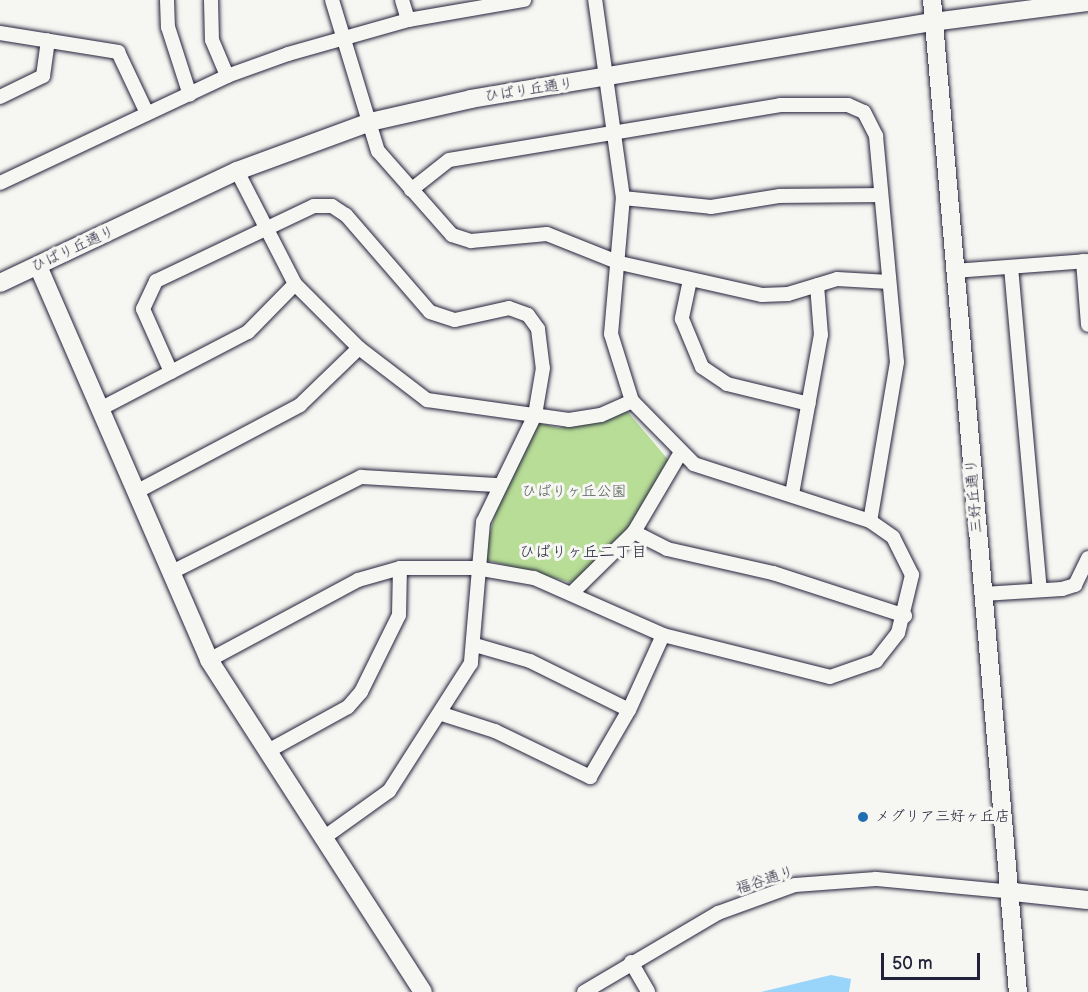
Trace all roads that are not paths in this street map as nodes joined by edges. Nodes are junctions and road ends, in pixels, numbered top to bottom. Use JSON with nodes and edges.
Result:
{"nodes":[{"id":1,"x":167,"y":0,"type":"edge"},
{"id":2,"x":211,"y":0,"type":"edge"},
{"id":3,"x":332,"y":0,"type":"edge"},
{"id":4,"x":402,"y":0,"type":"edge"},
{"id":5,"x":524,"y":0,"type":"edge"},
{"id":6,"x":595,"y":0,"type":"edge"},
{"id":7,"x":932,"y":0,"type":"edge"},
{"id":8,"x":1088,"y":2,"type":"edge"},
{"id":9,"x":408,"y":20,"type":"junction"},
{"id":10,"x":933,"y":22,"type":"junction"},
{"id":11,"x":0,"y":33,"type":"edge"},
{"id":12,"x":346,"y":35,"type":"junction"},
{"id":13,"x":48,"y":40,"type":"junction"},
{"id":14,"x":227,"y":76,"type":"junction"},
{"id":15,"x":604,"y":77,"type":"junction"},
{"id":16,"x":190,"y":95,"type":"junction"},
{"id":17,"x":0,"y":97,"type":"edge"},
{"id":18,"x":147,"y":113,"type":"junction"},
{"id":19,"x":370,"y":122,"type":"junction"},
{"id":20,"x":612,"y":132,"type":"junction"},
{"id":21,"x":237,"y":171,"type":"junction"},
{"id":22,"x":0,"y":183,"type":"edge"},
{"id":23,"x":411,"y":190,"type":"junction"},
{"id":24,"x":879,"y":195,"type":"junction"},
{"id":25,"x":623,"y":198,"type":"junction"},
{"id":26,"x":264,"y":228,"type":"junction"},
{"id":27,"x":1085,"y":261,"type":"edge"},
{"id":28,"x":620,"y":262,"type":"junction"},
{"id":29,"x":38,"y":266,"type":"junction"},
{"id":30,"x":1011,"y":267,"type":"junction"},
{"id":31,"x":954,"y":271,"type":"junction"},
{"id":32,"x":690,"y":280,"type":"junction"},
{"id":33,"x":889,"y":282,"type":"junction"},
{"id":34,"x":0,"y":283,"type":"edge"},
{"id":35,"x":295,"y":284,"type":"junction"},
{"id":36,"x":817,"y":285,"type":"junction"},
{"id":37,"x":1088,"y":325,"type":"edge"},
{"id":38,"x":359,"y":348,"type":"junction"},
{"id":39,"x":171,"y":372,"type":"junction"},
{"id":40,"x":632,"y":400,"type":"junction"},
{"id":41,"x":809,"y":404,"type":"junction"},
{"id":42,"x":100,"y":409,"type":"junction"},
{"id":43,"x":535,"y":415,"type":"junction"},
{"id":44,"x":680,"y":454,"type":"junction"},
{"id":45,"x":497,"y":485,"type":"junction"},
{"id":46,"x":136,"y":492,"type":"junction"},
{"id":47,"x":792,"y":494,"type":"junction"},
{"id":48,"x":870,"y":521,"type":"junction"},
{"id":49,"x":634,"y":532,"type":"junction"},
{"id":50,"x":1088,"y":558,"type":"edge"},
{"id":51,"x":400,"y":568,"type":"junction"},
{"id":52,"x":476,"y":568,"type":"junction"},
{"id":53,"x":172,"y":572,"type":"junction"},
{"id":54,"x":1040,"y":589,"type":"junction"},
{"id":55,"x":572,"y":593,"type":"junction"},
{"id":56,"x":983,"y":594,"type":"junction"},
{"id":57,"x":905,"y":616,"type":"junction"},
{"id":58,"x":663,"y":635,"type":"junction"},
{"id":59,"x":475,"y":645,"type":"junction"},
{"id":60,"x":209,"y":660,"type":"junction"},
{"id":61,"x":629,"y":710,"type":"junction"},
{"id":62,"x":442,"y":714,"type":"junction"},
{"id":63,"x":268,"y":750,"type":"junction"},
{"id":64,"x":322,"y":839,"type":"junction"},
{"id":65,"x":1013,"y":892,"type":"junction"},
{"id":66,"x":1088,"y":900,"type":"edge"},
{"id":67,"x":631,"y":962,"type":"junction"},
{"id":68,"x":423,"y":992,"type":"edge"},
{"id":69,"x":584,"y":992,"type":"edge"},
{"id":70,"x":648,"y":992,"type":"edge"},
{"id":71,"x":1018,"y":992,"type":"edge"}],
"edges":[{"from":1,"to":16,"type":"street"},
{"from":2,"to":14,"type":"street"},
{"from":3,"to":12,"type":"street"},
{"from":4,"to":9,"type":"street"},
{"from":5,"to":9,"type":"street"},
{"from":6,"to":15,"type":"street"},
{"from":7,"to":10,"type":"street","name":"三好丘通り"},
{"from":8,"to":10,"type":"street","name":"ひばり丘通り"},
{"from":9,"to":12,"type":"street"},
{"from":10,"to":15,"type":"street","name":"ひばり丘通り"},
{"from":10,"to":31,"type":"street","name":"三好丘通り"},
{"from":11,"to":13,"type":"street"},
{"from":12,"to":14,"type":"street"},
{"from":12,"to":19,"type":"street"},
{"from":13,"to":17,"type":"street"},
{"from":13,"to":18,"type":"street"},
{"from":14,"to":16,"type":"street"},
{"from":15,"to":19,"type":"street","name":"ひばり丘通り"},
{"from":15,"to":20,"type":"street"},
{"from":16,"to":18,"type":"street"},
{"from":18,"to":22,"type":"street"},
{"from":19,"to":21,"type":"street","name":"ひばり丘通り"},
{"from":19,"to":23,"type":"street"},
{"from":20,"to":23,"type":"street"},
{"from":20,"to":24,"type":"street"},
{"from":20,"to":25,"type":"street"},
{"from":21,"to":26,"type":"street"},
{"from":21,"to":29,"type":"street","name":"ひばり丘通り"},
{"from":23,"to":28,"type":"street"},
{"from":24,"to":25,"type":"street"},
{"from":24,"to":33,"type":"street"},
{"from":25,"to":28,"type":"street"},
{"from":26,"to":35,"type":"street"},
{"from":26,"to":39,"type":"street"},
{"from":26,"to":43,"type":"street"},
{"from":27,"to":30,"type":"street"},
{"from":27,"to":37,"type":"street"},
{"from":28,"to":32,"type":"street"},
{"from":28,"to":40,"type":"street"},
{"from":29,"to":34,"type":"street","name":"ひばり丘通り"},
{"from":29,"to":42,"type":"street"},
{"from":30,"to":31,"type":"street"},
{"from":30,"to":54,"type":"street"},
{"from":31,"to":56,"type":"street","name":"三好丘通り"},
{"from":32,"to":36,"type":"street"},
{"from":32,"to":41,"type":"street"},
{"from":33,"to":36,"type":"street"},
{"from":33,"to":48,"type":"street"},
{"from":35,"to":38,"type":"street"},
{"from":35,"to":39,"type":"street"},
{"from":36,"to":41,"type":"street"},
{"from":38,"to":43,"type":"street"},
{"from":38,"to":46,"type":"street"},
{"from":39,"to":42,"type":"street"},
{"from":40,"to":43,"type":"street"},
{"from":40,"to":44,"type":"street"},
{"from":41,"to":47,"type":"street"},
{"from":42,"to":46,"type":"street"},
{"from":43,"to":45,"type":"street"},
{"from":44,"to":47,"type":"street"},
{"from":44,"to":49,"type":"street"},
{"from":45,"to":52,"type":"street"},
{"from":45,"to":53,"type":"street"},
{"from":46,"to":53,"type":"street"},
{"from":47,"to":48,"type":"street"},
{"from":48,"to":57,"type":"street"},
{"from":49,"to":55,"type":"street"},
{"from":49,"to":57,"type":"street"},
{"from":50,"to":54,"type":"street"},
{"from":51,"to":52,"type":"street"},
{"from":51,"to":60,"type":"street"},
{"from":51,"to":63,"type":"street"},
{"from":52,"to":55,"type":"street"},
{"from":52,"to":59,"type":"street"},
{"from":53,"to":60,"type":"street"},
{"from":54,"to":56,"type":"street"},
{"from":55,"to":58,"type":"street"},
{"from":56,"to":65,"type":"street","name":"三好丘通り"},
{"from":57,"to":58,"type":"street"},
{"from":58,"to":61,"type":"street"},
{"from":59,"to":61,"type":"street"},
{"from":59,"to":62,"type":"street"},
{"from":60,"to":63,"type":"street"},
{"from":61,"to":62,"type":"street"},
{"from":62,"to":64,"type":"street"},
{"from":63,"to":64,"type":"street"},
{"from":64,"to":68,"type":"street"},
{"from":65,"to":66,"type":"street"},
{"from":65,"to":67,"type":"street","name":"福谷通り"},
{"from":65,"to":71,"type":"street","name":"三好丘通り"},
{"from":67,"to":69,"type":"street","name":"福谷通り"},
{"from":67,"to":70,"type":"street"}]}
